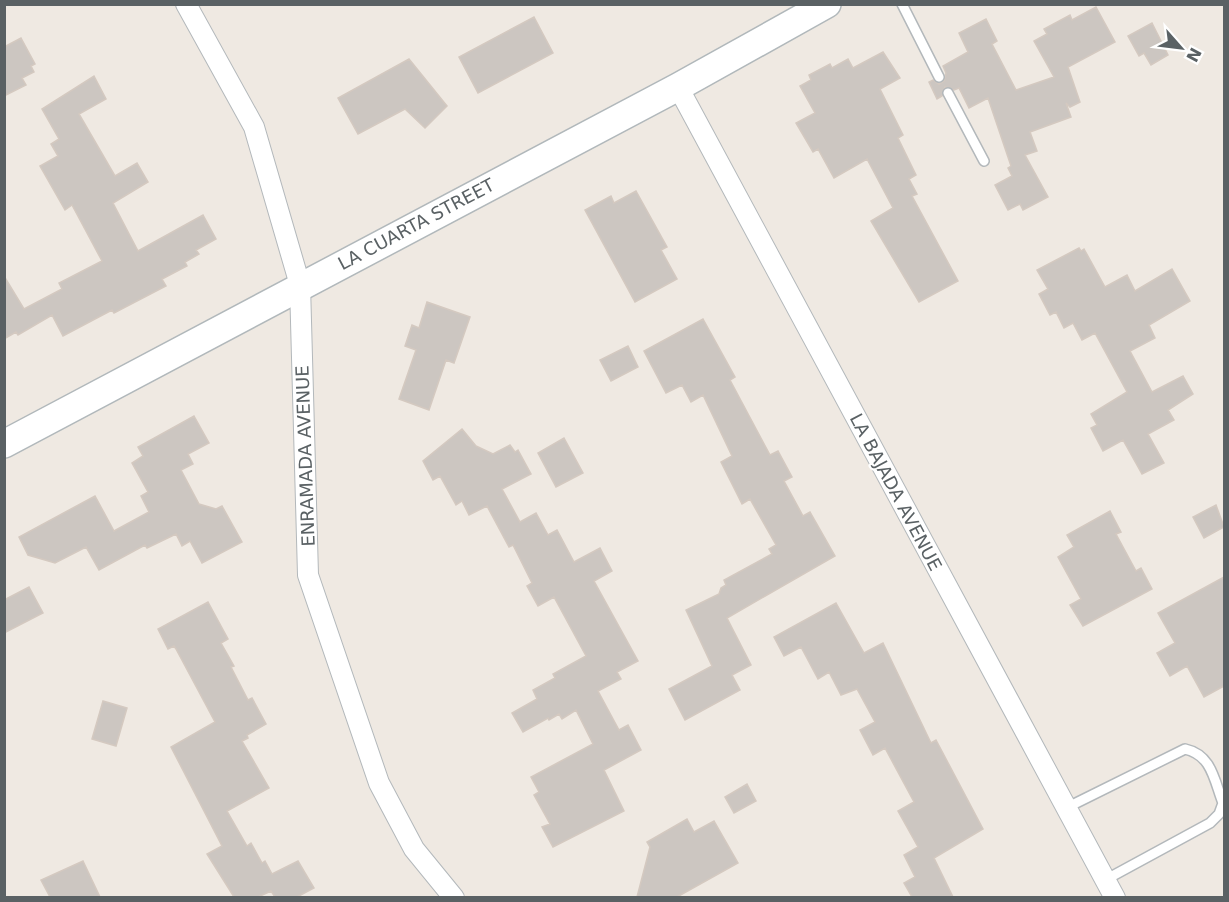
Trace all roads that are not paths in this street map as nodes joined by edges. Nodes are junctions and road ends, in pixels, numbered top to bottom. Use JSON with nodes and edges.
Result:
{"nodes":[{"id":1,"x":186,"y":4,"type":"edge"},
{"id":2,"x":827,"y":4,"type":"edge"},
{"id":3,"x":902,"y":4,"type":"edge"},
{"id":4,"x":939,"y":77,"type":"dead end"},
{"id":5,"x":678,"y":87,"type":"junction"},
{"id":6,"x":948,"y":93,"type":"dead end"},
{"id":7,"x":984,"y":161,"type":"dead end"},
{"id":8,"x":300,"y":285,"type":"junction"},
{"id":9,"x":4,"y":444,"type":"edge"},
{"id":10,"x":1066,"y":808,"type":"junction"},
{"id":11,"x":1105,"y":880,"type":"junction"},
{"id":12,"x":454,"y":897,"type":"edge"},
{"id":13,"x":1114,"y":897,"type":"edge"}],
"edges":[{"from":1,"to":8,"type":"street","name":"ENRAMADA AVENUE"},
{"from":2,"to":5,"type":"street","name":"LA CUARTA STREET"},
{"from":3,"to":4,"type":"lane"},
{"from":5,"to":8,"type":"street","name":"LA CUARTA STREET"},
{"from":5,"to":10,"type":"street","name":"LA BAJADA AVENUE"},
{"from":6,"to":7,"type":"lane"},
{"from":8,"to":9,"type":"street","name":"LA CUARTA STREET"},
{"from":8,"to":12,"type":"street","name":"ENRAMADA AVENUE"},
{"from":10,"to":11,"type":"street","name":"LA BAJADA AVENUE"},
{"from":10,"to":11,"type":"lane"},
{"from":11,"to":13,"type":"street","name":"LA BAJADA AVENUE"}]}
